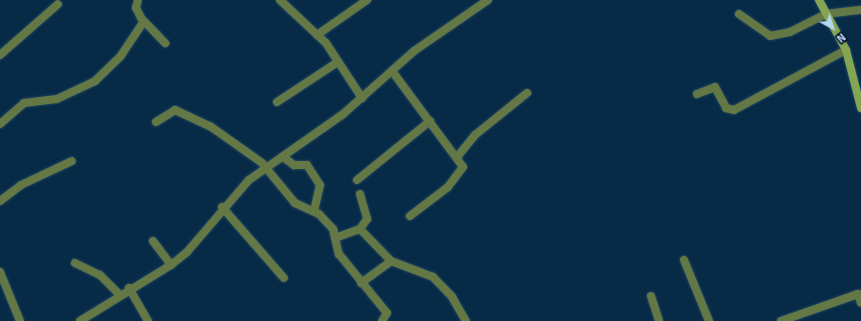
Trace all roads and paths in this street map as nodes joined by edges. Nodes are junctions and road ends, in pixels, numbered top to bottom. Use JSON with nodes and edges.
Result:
{"nodes":[{"id":1,"x":138,"y":0,"type":"edge"},
{"id":2,"x":280,"y":0,"type":"edge"},
{"id":3,"x":366,"y":0,"type":"edge"},
{"id":4,"x":488,"y":0,"type":"edge"},
{"id":5,"x":819,"y":0,"type":"edge"},
{"id":6,"x":58,"y":4,"type":"dead end"},
{"id":7,"x":861,"y":10,"type":"edge"},
{"id":8,"x":738,"y":14,"type":"dead end"},
{"id":9,"x":826,"y":14,"type":"junction"},
{"id":10,"x":144,"y":21,"type":"junction"},
{"id":11,"x":317,"y":35,"type":"junction"},
{"id":12,"x":165,"y":43,"type":"dead end"},
{"id":13,"x":846,"y":50,"type":"junction"},
{"id":14,"x":0,"y":55,"type":"edge"},
{"id":15,"x":338,"y":62,"type":"junction"},
{"id":16,"x":392,"y":71,"type":"junction"},
{"id":17,"x":527,"y":93,"type":"dead end"},
{"id":18,"x":697,"y":94,"type":"dead end"},
{"id":19,"x":362,"y":98,"type":"junction"},
{"id":20,"x":277,"y":102,"type":"dead end"},
{"id":21,"x":861,"y":108,"type":"edge"},
{"id":22,"x":430,"y":121,"type":"junction"},
{"id":23,"x":156,"y":122,"type":"dead end"},
{"id":24,"x":0,"y":124,"type":"edge"},
{"id":25,"x":458,"y":156,"type":"junction"},
{"id":26,"x":283,"y":157,"type":"junction"},
{"id":27,"x":72,"y":161,"type":"dead end"},
{"id":28,"x":267,"y":168,"type":"junction"},
{"id":29,"x":356,"y":180,"type":"dead end"},
{"id":30,"x":360,"y":194,"type":"dead end"},
{"id":31,"x":0,"y":201,"type":"edge"},
{"id":32,"x":222,"y":207,"type":"junction"},
{"id":33,"x":314,"y":211,"type":"junction"},
{"id":34,"x":410,"y":216,"type":"dead end"},
{"id":35,"x":360,"y":229,"type":"junction"},
{"id":36,"x":336,"y":238,"type":"junction"},
{"id":37,"x":153,"y":240,"type":"dead end"},
{"id":38,"x":684,"y":260,"type":"dead end"},
{"id":39,"x":391,"y":261,"type":"junction"},
{"id":40,"x":75,"y":262,"type":"dead end"},
{"id":41,"x":171,"y":265,"type":"junction"},
{"id":42,"x":0,"y":272,"type":"edge"},
{"id":43,"x":284,"y":278,"type":"dead end"},
{"id":44,"x":361,"y":283,"type":"junction"},
{"id":45,"x":130,"y":288,"type":"junction"},
{"id":46,"x":119,"y":294,"type":"junction"},
{"id":47,"x":651,"y":296,"type":"dead end"},
{"id":48,"x":861,"y":303,"type":"edge"},
{"id":49,"x":20,"y":321,"type":"edge"},
{"id":50,"x":80,"y":321,"type":"edge"},
{"id":51,"x":148,"y":321,"type":"edge"},
{"id":52,"x":382,"y":321,"type":"edge"},
{"id":53,"x":466,"y":321,"type":"edge"},
{"id":54,"x":659,"y":321,"type":"edge"},
{"id":55,"x":709,"y":321,"type":"edge"},
{"id":56,"x":781,"y":321,"type":"edge"}],
"edges":[{"from":1,"to":10,"type":"street"},
{"from":2,"to":11,"type":"street"},
{"from":3,"to":11,"type":"street"},
{"from":4,"to":16,"type":"street"},
{"from":5,"to":9,"type":"main road"},
{"from":6,"to":14,"type":"street"},
{"from":7,"to":9,"type":"street"},
{"from":8,"to":9,"type":"street"},
{"from":9,"to":13,"type":"main road"},
{"from":10,"to":12,"type":"street"},
{"from":10,"to":24,"type":"street"},
{"from":11,"to":15,"type":"street"},
{"from":13,"to":18,"type":"street"},
{"from":13,"to":21,"type":"main road"},
{"from":15,"to":19,"type":"street"},
{"from":15,"to":20,"type":"street"},
{"from":16,"to":19,"type":"street"},
{"from":16,"to":22,"type":"street"},
{"from":17,"to":25,"type":"street"},
{"from":19,"to":26,"type":"street"},
{"from":22,"to":25,"type":"street"},
{"from":22,"to":29,"type":"street"},
{"from":23,"to":28,"type":"street"},
{"from":25,"to":34,"type":"street"},
{"from":26,"to":28,"type":"street"},
{"from":26,"to":33,"type":"street"},
{"from":27,"to":31,"type":"street"},
{"from":28,"to":32,"type":"street"},
{"from":28,"to":33,"type":"street"},
{"from":30,"to":35,"type":"street"},
{"from":32,"to":41,"type":"street"},
{"from":32,"to":43,"type":"street"},
{"from":33,"to":36,"type":"street"},
{"from":35,"to":36,"type":"street"},
{"from":35,"to":39,"type":"street"},
{"from":36,"to":44,"type":"street"},
{"from":37,"to":41,"type":"street"},
{"from":38,"to":55,"type":"street"},
{"from":39,"to":44,"type":"street"},
{"from":39,"to":53,"type":"street"},
{"from":40,"to":46,"type":"street"},
{"from":41,"to":45,"type":"street"},
{"from":42,"to":49,"type":"street"},
{"from":44,"to":52,"type":"street"},
{"from":45,"to":46,"type":"street"},
{"from":45,"to":51,"type":"street"},
{"from":46,"to":50,"type":"street"},
{"from":47,"to":54,"type":"street"},
{"from":48,"to":56,"type":"street"}]}
